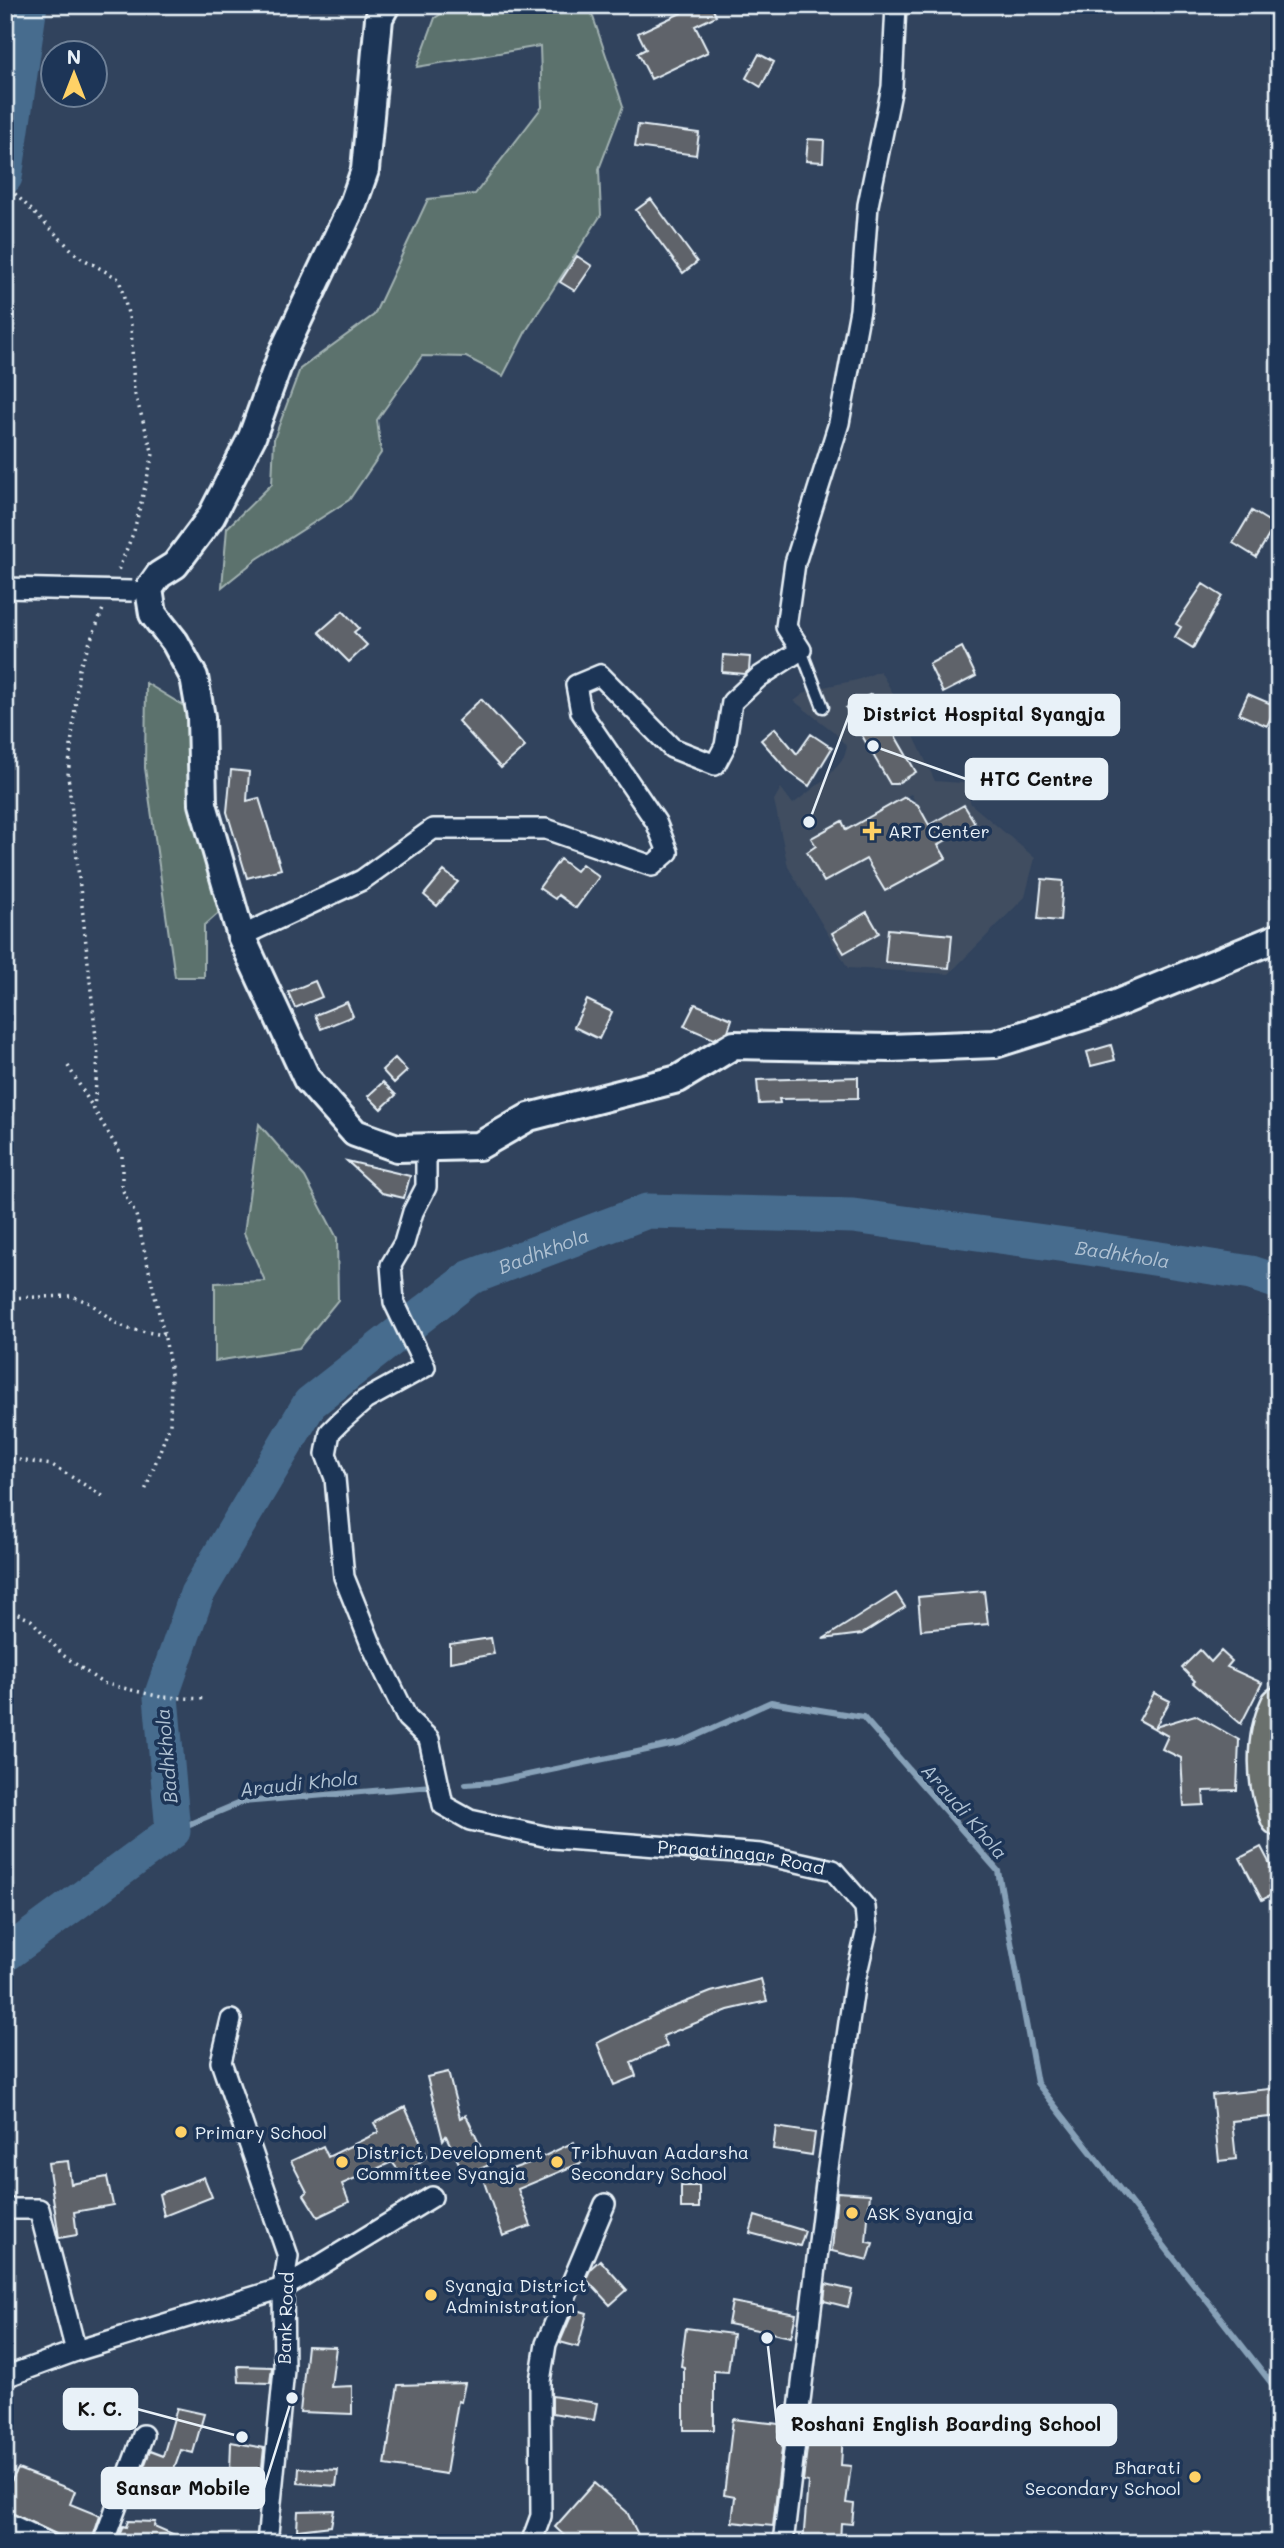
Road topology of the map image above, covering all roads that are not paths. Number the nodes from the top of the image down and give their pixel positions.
1 (386, 5) edge
2 (896, 5) edge
3 (5, 588) edge
4 (140, 590) junction
5 (801, 650) junction
6 (823, 707) dead end
7 (242, 936) junction
8 (1279, 937) edge
9 (426, 1149) junction
10 (1279, 1705) edge
11 (1279, 1818) edge
12 (231, 2020) dead end
13 (432, 2197) dead end
14 (605, 2204) dead end
15 (5, 2209) edge
16 (283, 2288) junction
17 (76, 2351) junction
18 (5, 2377) edge
19 (143, 2435) dead end
20 (5, 2522) edge
21 (49, 2543) edge
22 (103, 2543) edge
23 (267, 2543) edge
24 (531, 2543) edge
25 (783, 2543) edge

1 - 4 main road
2 - 5 street
3 - 4 street, bridge
4 - 7 main road
5 - 6 lane
5 - 7 street
7 - 9 main road
8 - 9 main road
9 - 25 street, Pragatinagar Road
10 - 11 highway
12 - 16 street, Bank Road
13 - 16 street
14 - 24 street
15 - 17 street
16 - 17 street
16 - 23 street, Bank Road
17 - 18 street
19 - 22 street
20 - 21 street

